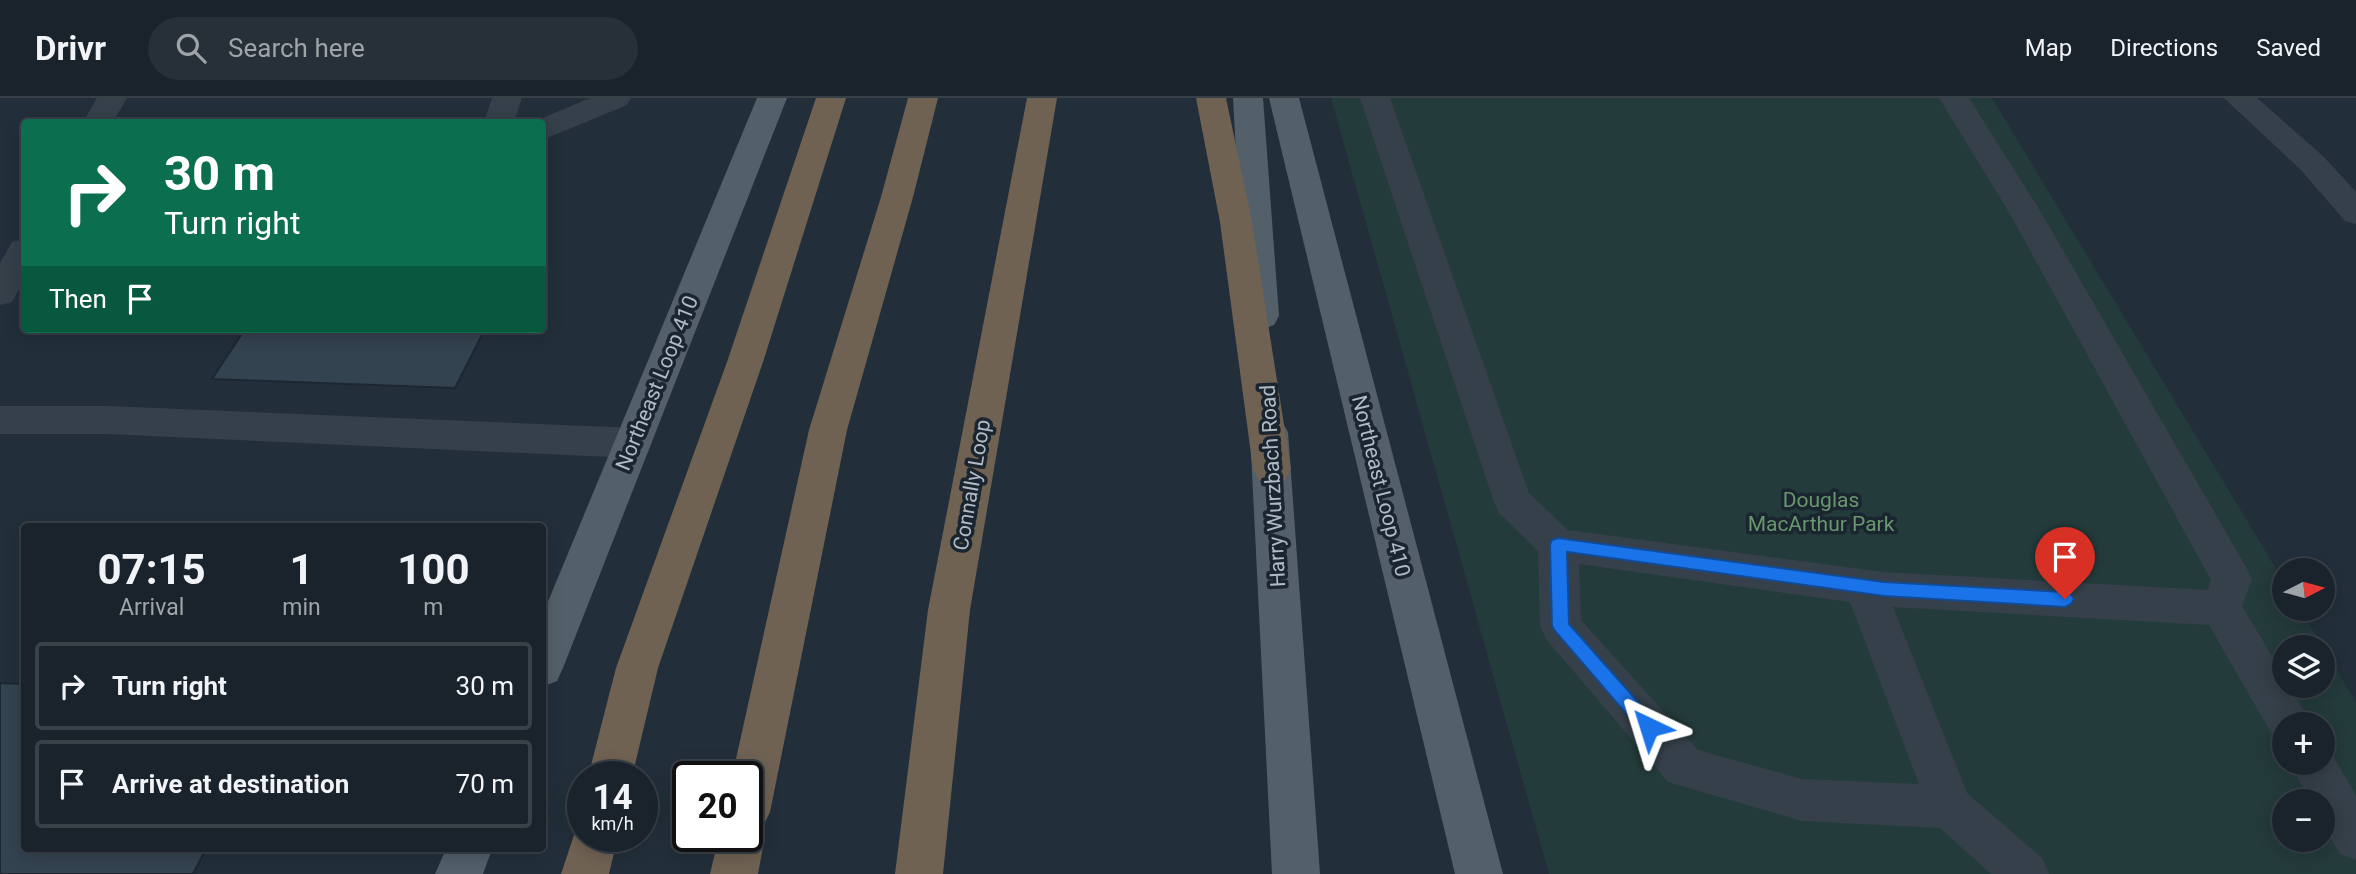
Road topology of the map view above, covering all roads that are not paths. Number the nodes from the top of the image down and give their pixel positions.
1 (112, 98) edge
2 (507, 98) edge
3 (616, 98) edge
4 (772, 98) edge
5 (831, 98) edge
6 (923, 98) edge
7 (1042, 98) edge
8 (1212, 98) edge
9 (1248, 98) edge
10 (1284, 98) edge
11 (1375, 98) edge
12 (1954, 98) edge
13 (2239, 98) edge
14 (100, 119) edge
15 (500, 119) edge
16 (546, 128) edge
17 (2356, 213) edge
18 (21, 255) edge
19 (0, 292) edge
20 (0, 420) edge
21 (633, 443) junction
22 (1272, 469) junction
23 (1558, 544) junction
24 (1865, 587) junction
25 (2221, 608) junction
26 (546, 658) edge
27 (2282, 712) edge
28 (614, 761) edge
29 (758, 761) edge
30 (2319, 775) edge
31 (1950, 807) junction
32 (2356, 838) edge
33 (469, 852) edge
34 (591, 852) edge
35 (739, 852) edge
36 (459, 874) edge
37 (585, 874) edge
38 (734, 874) edge
39 (919, 874) edge
40 (1296, 874) edge
41 (1479, 874) edge
42 (2025, 874) edge

1 - 14 street
2 - 15 street
3 - 16 street
4 - 21 main road, Northeast Loop 410
5 - 28 highway
6 - 29 highway
7 - 39 highway, Connally Loop
8 - 22 highway
9 - 22 main road, Harry Wurzbach Road
10 - 41 main road, Northeast Loop 410
11 - 23 street
12 - 25 street
13 - 17 street
18 - 19 street
20 - 21 street
21 - 26 main road, Northeast Loop 410
22 - 40 main road, Harry Wurzbach Road
23 - 24 street
23 - 31 street
24 - 25 street
24 - 31 street
25 - 27 street
30 - 32 street
31 - 42 street
33 - 36 main road
34 - 37 highway
35 - 38 highway

